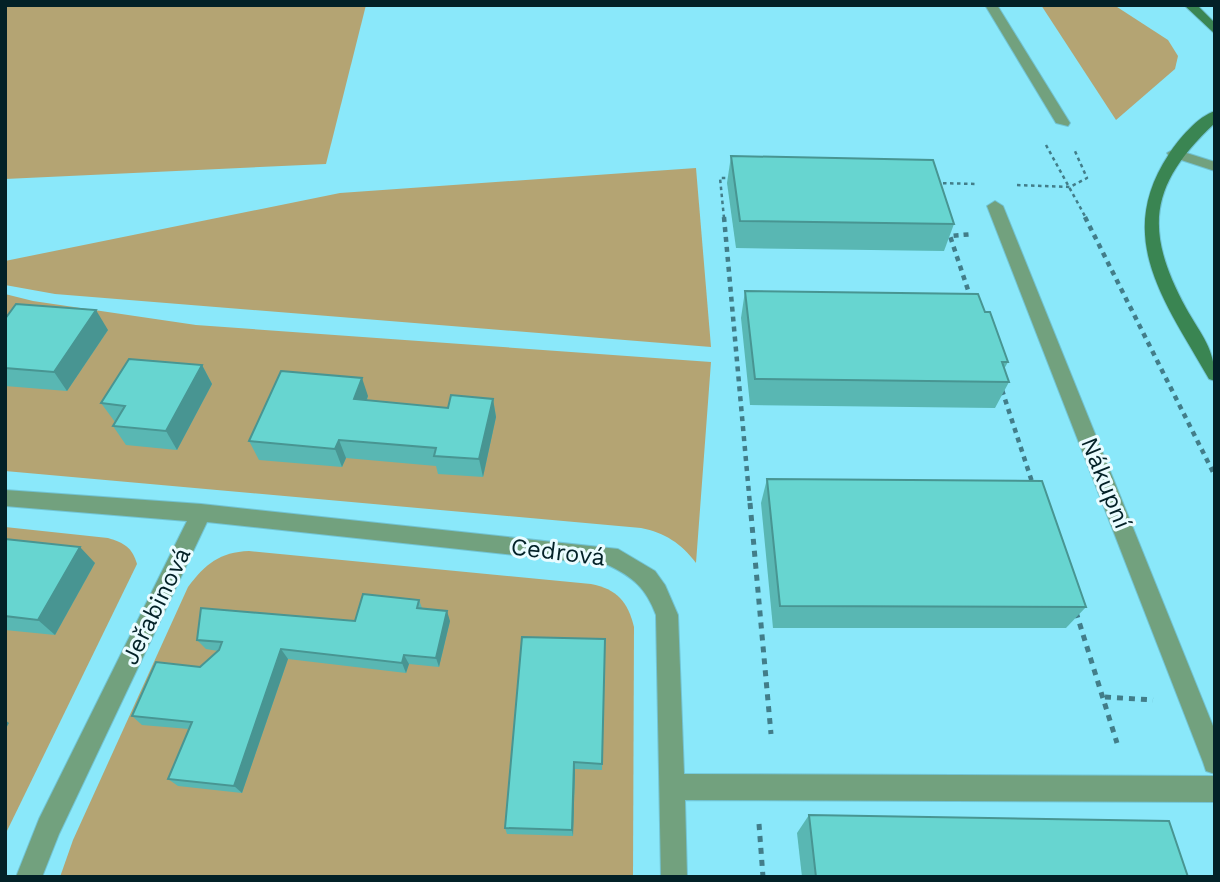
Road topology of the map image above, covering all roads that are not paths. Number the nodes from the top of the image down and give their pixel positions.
1 (991, 5) edge
2 (1190, 5) edge
3 (1201, 5) edge
4 (1215, 12) edge
5 (1215, 30) edge
6 (1215, 115) edge
7 (1063, 123) road end
8 (1174, 153) junction
9 (1215, 167) edge
10 (995, 206) dead end
11 (1215, 374) edge
12 (5, 498) edge
13 (201, 513) junction
14 (1215, 762) edge
15 (672, 787) junction
16 (1215, 789) edge
17 (29, 877) edge
18 (674, 877) edge

1 - 7 street
2 - 5 main road
3 - 4 main road
6 - 8 main road
8 - 9 street
8 - 11 main road
10 - 14 street, Nákupní
12 - 13 street, Jeřabinová
13 - 15 street, Cedrová
13 - 17 street, Jeřabinová
15 - 16 street
15 - 18 street, Cedrová

